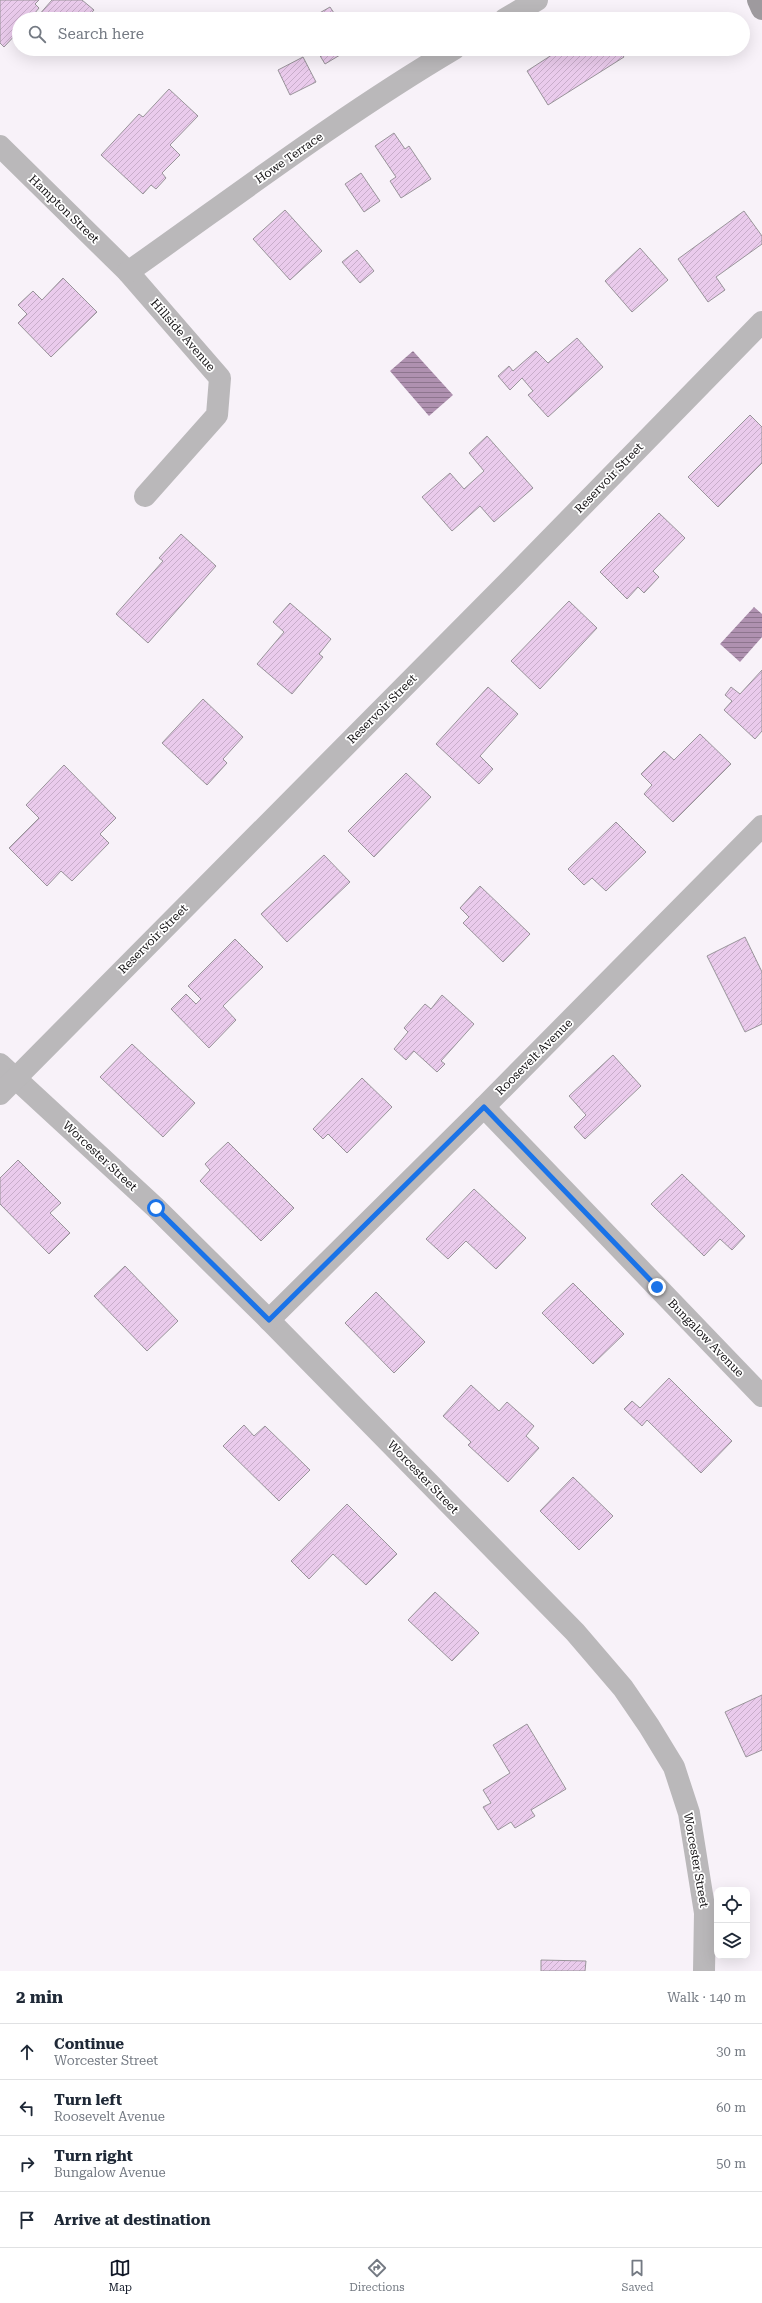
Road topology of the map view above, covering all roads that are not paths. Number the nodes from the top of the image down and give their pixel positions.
1 (537, 0) edge
2 (517, 12) edge
3 (442, 56) edge
4 (0, 146) edge
5 (128, 272) junction
6 (762, 322) edge
7 (145, 496) dead end
8 (762, 826) edge
9 (7, 1071) edge
10 (0, 1094) edge
11 (484, 1107) junction
12 (269, 1320) junction
13 (762, 1396) edge
14 (704, 1971) edge

1 - 2 street
3 - 5 street, Howe Terrace
4 - 5 street, Hampton Street
5 - 7 street, Hillside Avenue
6 - 9 street, Reservoir Street
8 - 11 street, Roosevelt Avenue
9 - 10 street, Reservoir Street
9 - 12 street, Worcester Street
11 - 12 street, Roosevelt Avenue
11 - 13 street, Bungalow Avenue
12 - 14 street, Worcester Street

